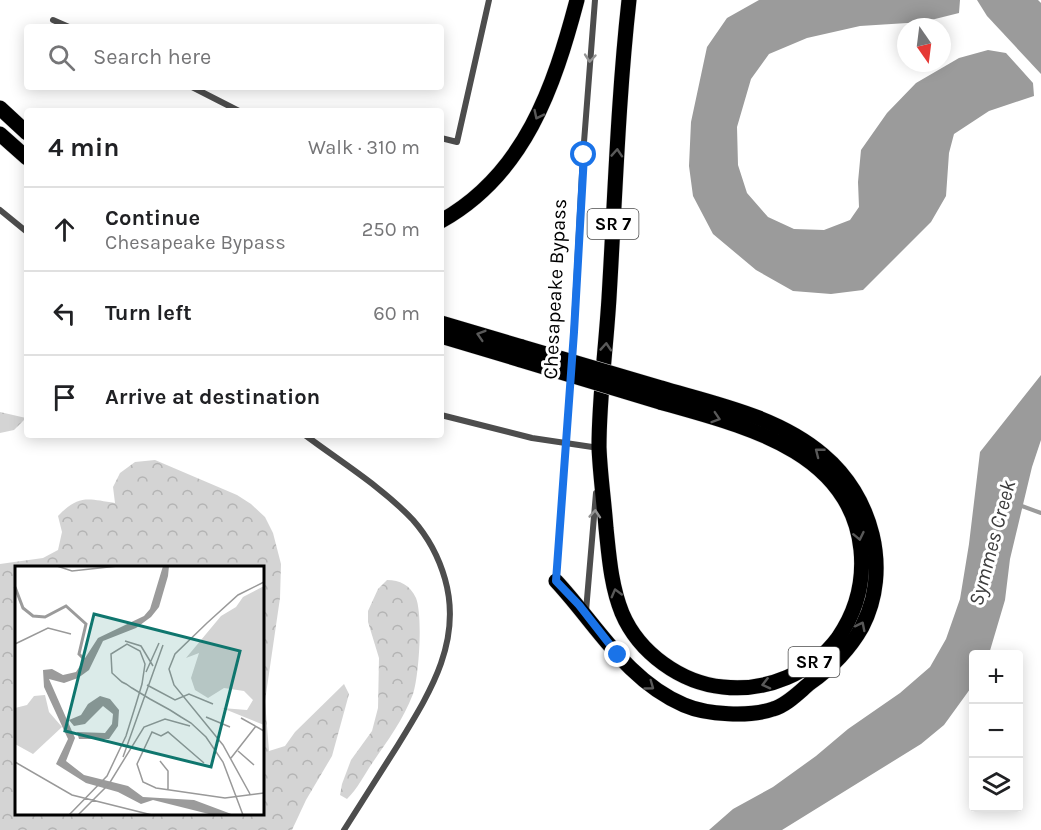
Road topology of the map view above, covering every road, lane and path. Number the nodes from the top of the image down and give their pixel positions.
1 (489, 0) edge
2 (577, 0) edge
3 (595, 0) edge
4 (629, 0) edge
5 (53, 20) dead end
6 (62, 24) edge
7 (198, 90) edge
8 (0, 108) edge
9 (233, 108) edge
10 (24, 131) edge
11 (0, 134) edge
12 (444, 139) edge
13 (24, 155) edge
14 (0, 210) edge
15 (444, 219) edge
16 (24, 230) edge
17 (444, 324) edge
18 (444, 337) edge
19 (521, 353) junction
20 (661, 395) junction
21 (444, 416) edge
22 (309, 438) edge
23 (567, 445) junction
24 (599, 448) junction
25 (556, 581) joint
26 (586, 614) junction
27 (344, 830) edge

1 - 12 street
2 -> 15 main road
3 -> 23 street, Chesapeake Bypass
24 -> 4 main road, SR 7
5 - 6 street
7 - 9 street
8 - 10 main road
11 - 13 main road
14 - 16 street
19 -> 17 main road
18 - 19 main road, SR 7
19 - 20 main road, SR 7, bridge
20 -> 24 main road, SR 7
26 -> 20 main road
21 - 23 street
22 - 27 street
23 - 24 street
23 - 25 street, Chesapeake Bypass
26 -> 24 street
25 - 26 main road

